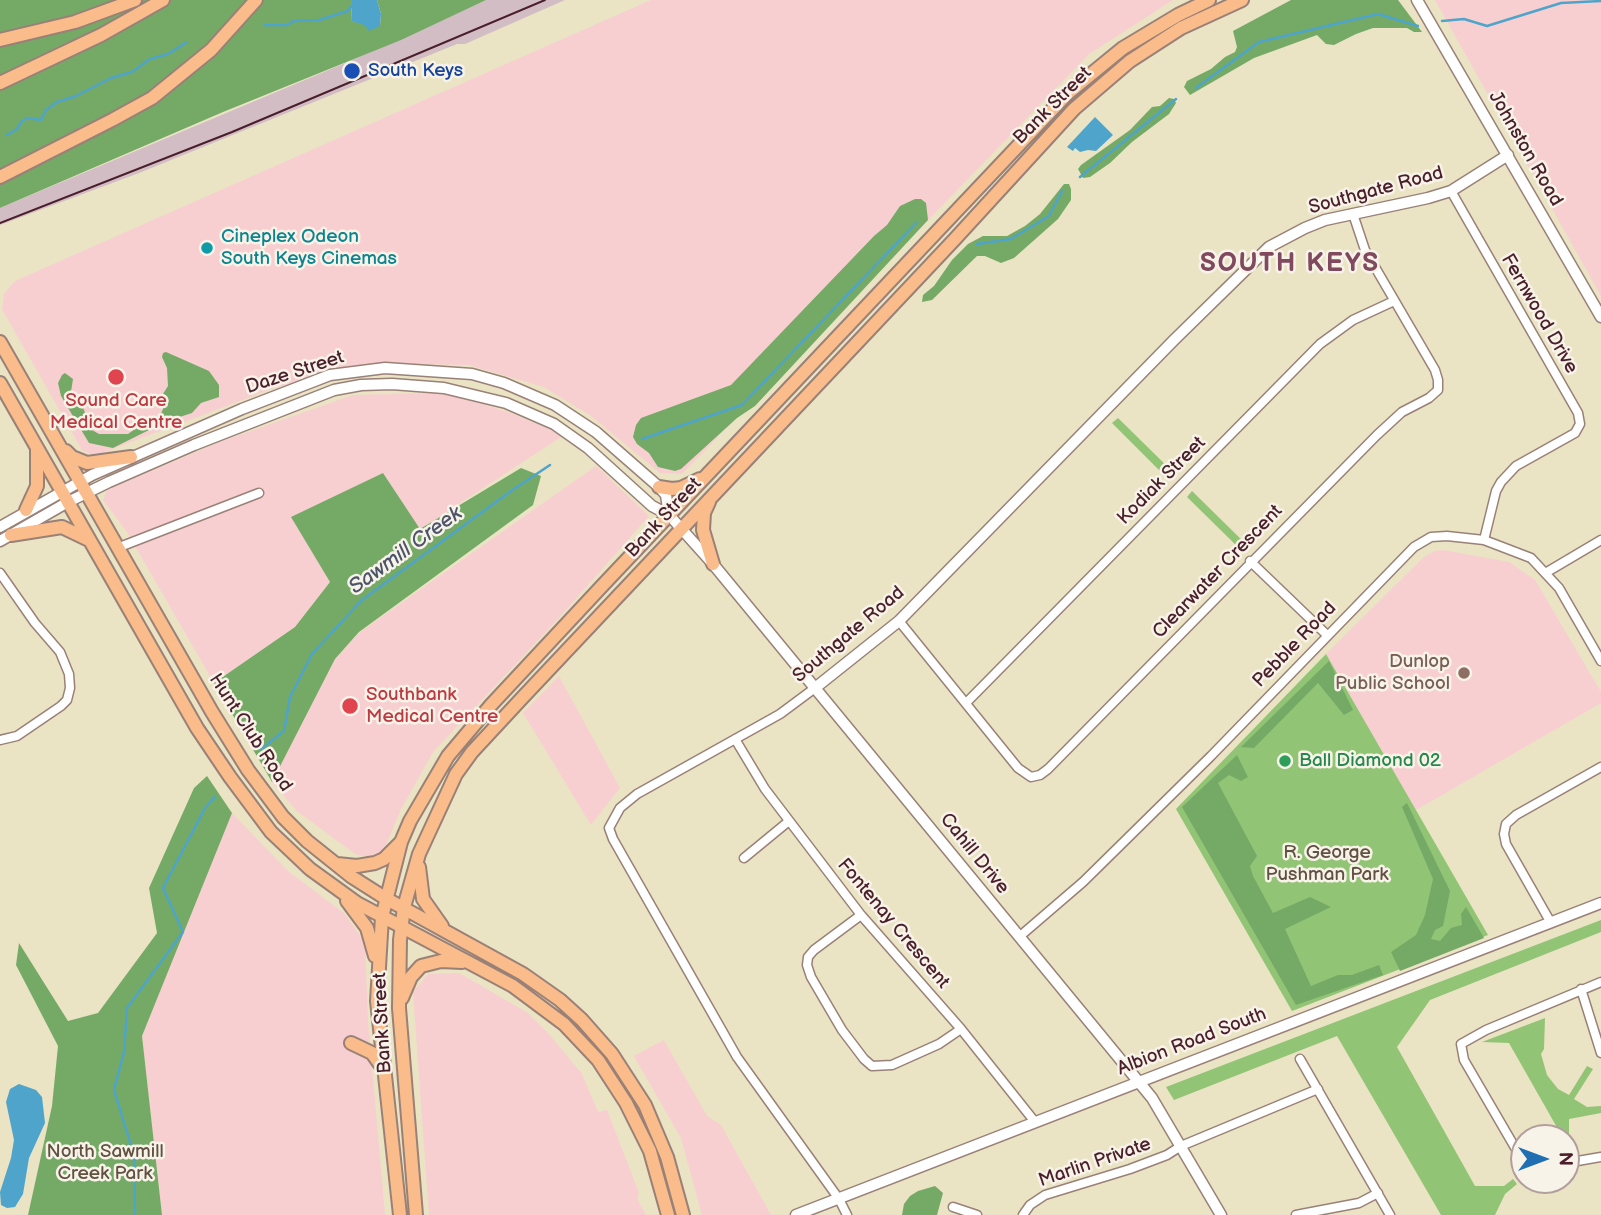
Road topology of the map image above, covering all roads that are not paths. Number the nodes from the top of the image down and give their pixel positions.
1 (135, 0) edge
2 (163, 0) edge
3 (256, 0) edge
4 (1209, 0) edge
5 (1242, 0) edge
6 (1417, 0) edge
7 (0, 40) edge
8 (0, 83) edge
9 (1508, 155) junction
10 (0, 174) edge
11 (1451, 191) junction
12 (957, 213) junction
13 (1353, 214) junction
14 (968, 225) junction
15 (1394, 301) junction
16 (1601, 317) edge
17 (0, 342) edge
18 (446, 370) junction
19 (330, 375) junction
20 (0, 383) edge
21 (444, 387) junction
22 (334, 390) junction
23 (242, 409) junction
24 (249, 424) junction
25 (59, 444) junction
26 (37, 445) junction
27 (617, 450) junction
28 (131, 457) junction
29 (606, 464) junction
30 (706, 476) junction
31 (83, 487) junction
32 (659, 487) junction
33 (259, 493) dead end
34 (712, 495) junction
35 (65, 496) junction
36 (26, 510) junction
37 (669, 515) junction
38 (0, 527) edge
39 (681, 528) junction
40 (6, 538) edge
41 (1484, 540) junction
42 (1601, 540) edge
43 (90, 541) junction
44 (117, 548) junction
45 (1250, 561) junction
46 (713, 564) junction
47 (1547, 572) junction
48 (0, 573) edge
49 (602, 586) junction
50 (614, 600) junction
51 (899, 621) junction
52 (1327, 635) junction
53 (1601, 662) edge
54 (512, 684) junction
55 (815, 688) junction
56 (523, 696) junction
57 (967, 702) junction
58 (735, 739) junction
59 (0, 740) edge
60 (1601, 767) edge
61 (437, 773) junction
62 (450, 783) junction
63 (275, 806) junction
64 (259, 817) junction
65 (789, 821) junction
66 (401, 842) junction
67 (419, 854) junction
68 (744, 858) dead end
69 (336, 864) junction
70 (341, 893) junction
71 (385, 898) junction
72 (1601, 903) edge
73 (404, 908) junction
74 (861, 915) junction
75 (382, 917) junction
76 (1551, 923) junction
77 (402, 928) junction
78 (444, 930) junction
79 (1019, 937) junction
80 (469, 962) junction
81 (377, 967) junction
82 (1601, 982) edge
83 (1581, 989) junction
84 (399, 1008) junction
85 (961, 1029) junction
86 (381, 1035) junction
87 (401, 1035) junction
88 (351, 1043) dead end
89 (1601, 1053) edge
90 (1300, 1059) dead end
91 (384, 1070) junction
92 (1138, 1082) junction
93 (1318, 1089) junction
94 (1035, 1122) junction
95 (1510, 1139) edge
96 (1181, 1146) junction
97 (1601, 1157) edge
98 (1580, 1161) edge
99 (1378, 1193) junction
100 (839, 1199) junction
101 (953, 1208) dead end
102 (399, 1212) edge
103 (416, 1212) edge
104 (668, 1215) edge
105 (683, 1215) edge
106 (796, 1215) edge
107 (847, 1215) edge
108 (977, 1215) edge
109 (1023, 1215) edge
110 (1221, 1215) edge
111 (1296, 1215) edge
112 (1390, 1215) edge

1 - 7 main road
2 - 8 main road
3 - 10 main road
4 - 12 main road, Bank Street
5 - 14 main road, Bank Street
6 - 9 street, Johnston Road
9 - 11 street, Southgate Road
9 - 16 street, Johnston Road
11 - 13 street, Southgate Road
11 - 41 street, Fernwood Drive
12 - 14 main road
12 - 30 main road, Bank Street
13 - 15 street, Clearwater Crescent
13 - 51 street, Southgate Road
14 - 34 main road, Bank Street
15 - 45 street, Clearwater Crescent
15 - 57 street, Kodiak Street
17 - 25 main road, Hunt Club Road
18 - 19 street, Daze Street
18 - 21 street
18 - 27 street, Daze Street
19 - 22 street
19 - 23 street, Daze Street
20 - 26 main road, Hunt Club Road
21 - 22 street, Daze Street
21 - 29 street, Daze Street
22 - 24 street, Daze Street
23 - 24 street
23 - 28 street, Daze Street
24 - 31 street, Daze Street
25 - 28 main road
25 - 31 main road, Hunt Club Road
26 - 35 main road, Hunt Club Road
26 - 36 main road
27 - 29 street
27 - 32 street, Daze Street
28 - 31 street, Daze Street
29 - 37 street, Daze Street
30 - 32 main road
30 - 37 main road, Bank Street
31 - 35 street, Daze Street
31 - 44 main road, Hunt Club Road
32 - 37 street, Daze Street
33 - 44 street
34 - 39 main road, Bank Street
34 - 46 main road
35 - 36 street
35 - 40 street
35 - 43 main road, Hunt Club Road
36 - 38 street
37 - 39 street, Daze Street
37 - 49 main road, Bank Street
39 - 46 street, Cahill Drive
39 - 50 main road, Bank Street
40 - 43 main road
41 - 47 street, Pebble Road
41 - 52 street, Pebble Road
42 - 47 street
43 - 64 main road, Hunt Club Road
44 - 63 main road, Hunt Club Road
45 - 52 street
45 - 57 street, Clearwater Crescent
46 - 55 street, Cahill Drive
47 - 53 street, Pebble Road
48 - 59 street
49 - 50 main road
49 - 54 main road, Bank Street
50 - 56 main road, Bank Street
51 - 55 street, Southgate Road
51 - 57 street, Clearwater Crescent
52 - 79 street, Pebble Road
54 - 56 main road
54 - 61 main road, Bank Street
55 - 58 street, Southgate Road
55 - 79 street, Cahill Drive
56 - 62 main road, Bank Street
58 - 65 street, Fontenay Crescent
58 - 100 street, Southgate Road
60 - 76 street
61 - 62 main road
61 - 66 main road, Bank Street
62 - 67 main road, Bank Street
63 - 64 main road
63 - 69 main road, Hunt Club Road
64 - 70 main road, Hunt Club Road
65 - 68 street
65 - 74 street, Fontenay Crescent
66 - 69 main road
66 - 71 main road, Bank Street
67 - 73 main road, Bank Street
67 - 78 main road
69 - 71 main road, Hunt Club Road
70 - 75 main road, Hunt Club Road
70 - 81 main road
71 - 73 main road, Hunt Club Road
71 - 75 main road, Bank Street
72 - 76 street, Albion Road South
73 - 77 main road, Bank Street
73 - 78 main road, Hunt Club Road
74 - 85 street, Fontenay Crescent
74 - 85 street
75 - 77 main road, Hunt Club Road
75 - 81 main road, Bank Street
76 - 92 street, Albion Road South
77 - 80 main road, Hunt Club Road
77 - 84 main road, Bank Street
78 - 105 main road, Hunt Club Road
79 - 92 street, Cahill Drive
80 - 84 main road
80 - 104 main road, Hunt Club Road
81 - 86 main road, Bank Street
82 - 83 street
83 - 89 street
83 - 95 street
84 - 87 main road, Bank Street
85 - 94 street, Fontenay Crescent
86 - 87 main road
86 - 91 main road, Bank Street
87 - 103 main road, Bank Street
88 - 91 main road
90 - 93 street
91 - 102 main road, Bank Street
92 - 94 street, Albion Road South
92 - 96 street, Cahill Drive
93 - 96 street, Marlin Private
93 - 99 street
94 - 100 street, Albion Road South
96 - 109 street, Marlin Private
96 - 110 street, Cahill Drive
97 - 98 street
99 - 111 street
99 - 112 street
100 - 106 street, Albion Road South
100 - 107 street
101 - 108 street
102 - 103 main road

